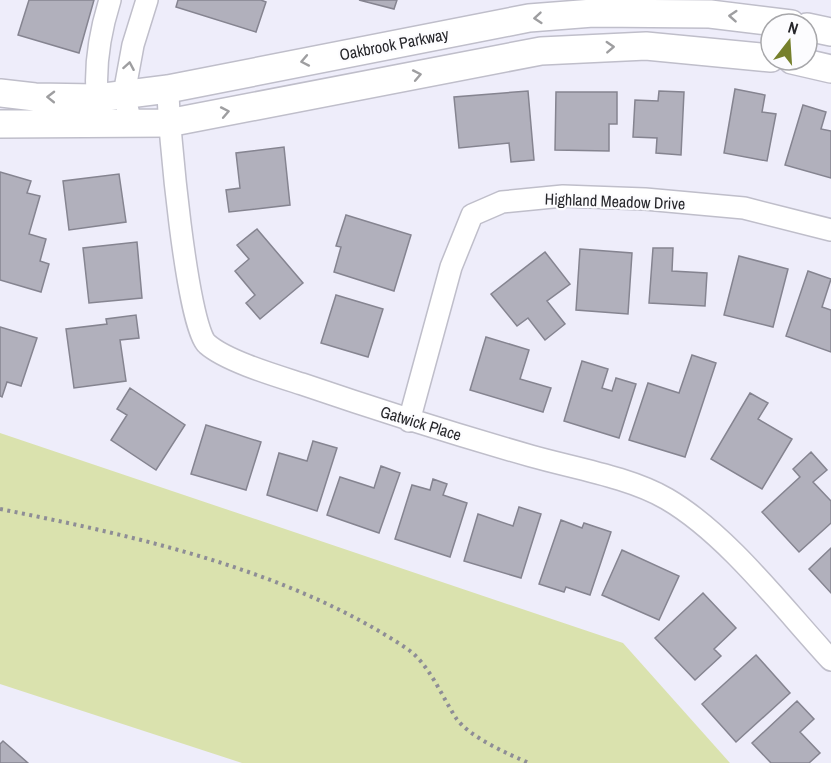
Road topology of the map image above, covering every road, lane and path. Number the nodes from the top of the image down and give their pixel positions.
1 (110, 0) edge
2 (147, 0) edge
3 (647, 7) edge
4 (759, 19) edge
5 (646, 46) junction
6 (759, 57) edge
7 (168, 89) junction
8 (0, 93) edge
9 (124, 94) junction
10 (99, 110) junction
11 (131, 123) junction
12 (168, 123) junction
13 (0, 124) edge
14 (831, 230) edge
15 (409, 421) junction
16 (0, 509) edge
17 (831, 660) edge
18 (529, 763) edge

1 - 10 street
9 -> 2 street
4 -> 3 street, Oakbrook Parkway
3 - 5 street
3 -> 7 street, Oakbrook Parkway
5 - 6 street, Oakbrook Parkway
12 -> 5 street, Oakbrook Parkway
7 - 9 street, Oakbrook Parkway
7 - 12 street, Gatwick Place
10 -> 8 street, Oakbrook Parkway
9 - 10 street, Oakbrook Parkway
9 - 11 street
10 - 11 street, Oakbrook Parkway
10 - 13 street, Oakbrook Parkway
11 - 12 street, Oakbrook Parkway
12 - 15 street, Gatwick Place
14 - 15 street, Highland Meadow Drive
15 - 17 street, Gatwick Place
16 - 18 path

